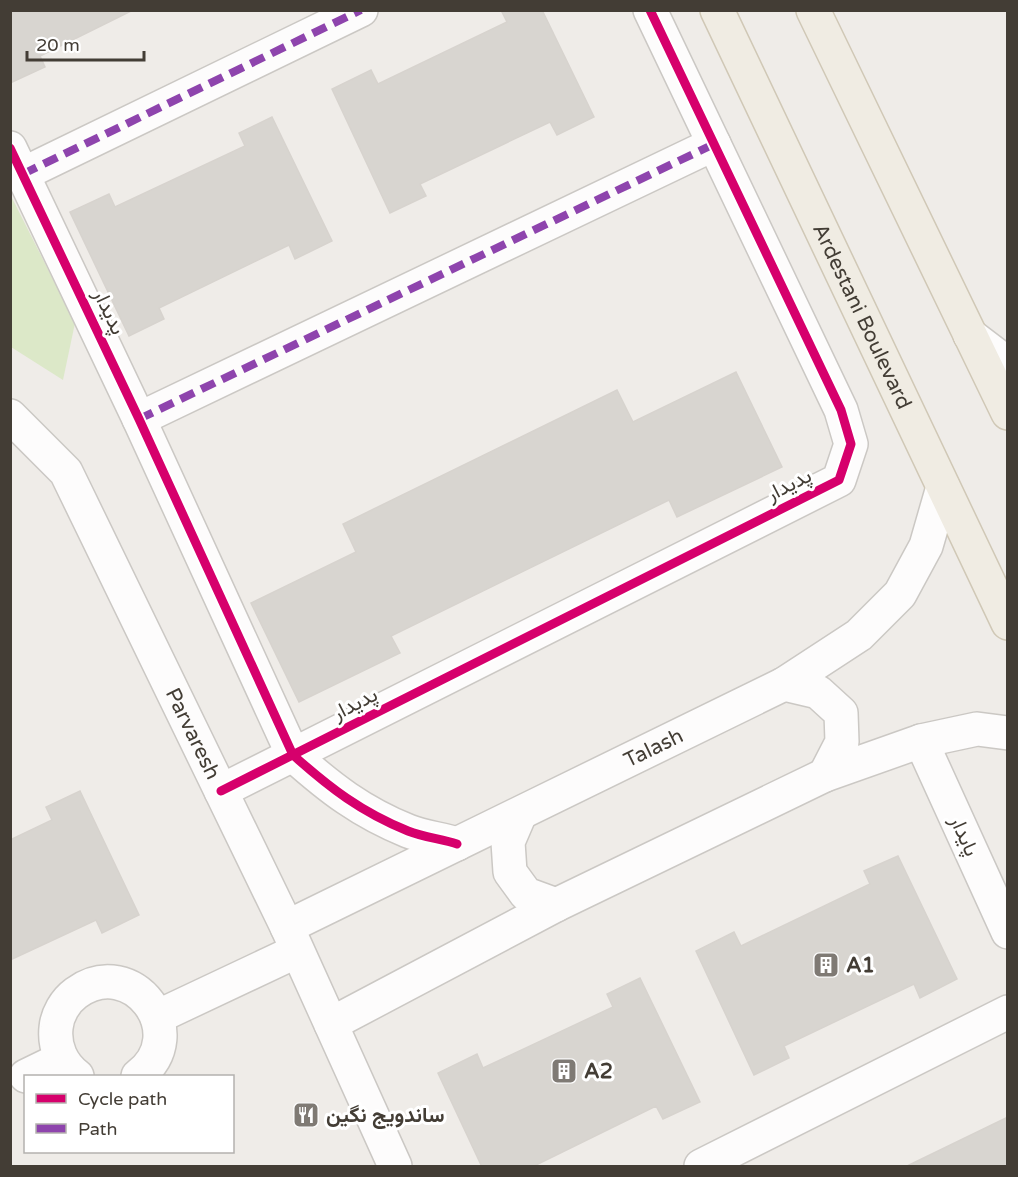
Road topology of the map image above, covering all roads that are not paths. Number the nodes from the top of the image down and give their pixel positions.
1 (361, 10) edge
2 (650, 10) edge
3 (717, 10) edge
4 (813, 10) edge
5 (714, 144) junction
6 (17, 161) edge
7 (970, 334) junction
8 (1008, 364) edge
9 (1008, 412) edge
10 (10, 416) edge
11 (139, 419) junction
12 (943, 486) junction
13 (1008, 623) edge
14 (784, 684) junction
15 (1008, 733) edge
16 (921, 741) junction
17 (293, 755) junction
18 (825, 775) junction
19 (221, 791) junction
20 (520, 814) junction
21 (457, 843) junction
22 (556, 905) junction
23 (1008, 932) edge
24 (292, 939) junction
25 (1008, 1012) edge
26 (157, 1017) junction
27 (331, 1024) junction
28 (69, 1068) edge
29 (36, 1075) edge
30 (140, 1075) edge
31 (24, 1078) edge
32 (10, 1085) edge
33 (395, 1167) edge
34 (701, 1167) edge

1 - 6 street
2 - 5 street, پدیدار
3 - 12 main road, Ardestani Boulevard
4 - 7 main road
5 - 11 street
5 - 17 street, پدیدار
6 - 11 street, پدیدار
7 - 8 street
7 - 9 main road
10 - 19 street, Parvaresh
11 - 17 street, پدیدار
12 - 13 main road, Ardestani Boulevard
12 - 14 street, Talash
14 - 18 street
14 - 20 street, Talash
15 - 16 street
16 - 18 street
16 - 23 street, پایدار
17 - 19 street
17 - 21 street, پدیدار
18 - 22 street
19 - 24 street, Parvaresh
20 - 21 street, Talash
20 - 22 street
21 - 24 street, Talash
22 - 27 street
24 - 26 street, Talash
24 - 27 street, Parvaresh
25 - 34 street
26 - 28 street
26 - 30 street
27 - 33 street, Parvaresh
28 - 29 street
31 - 32 street

